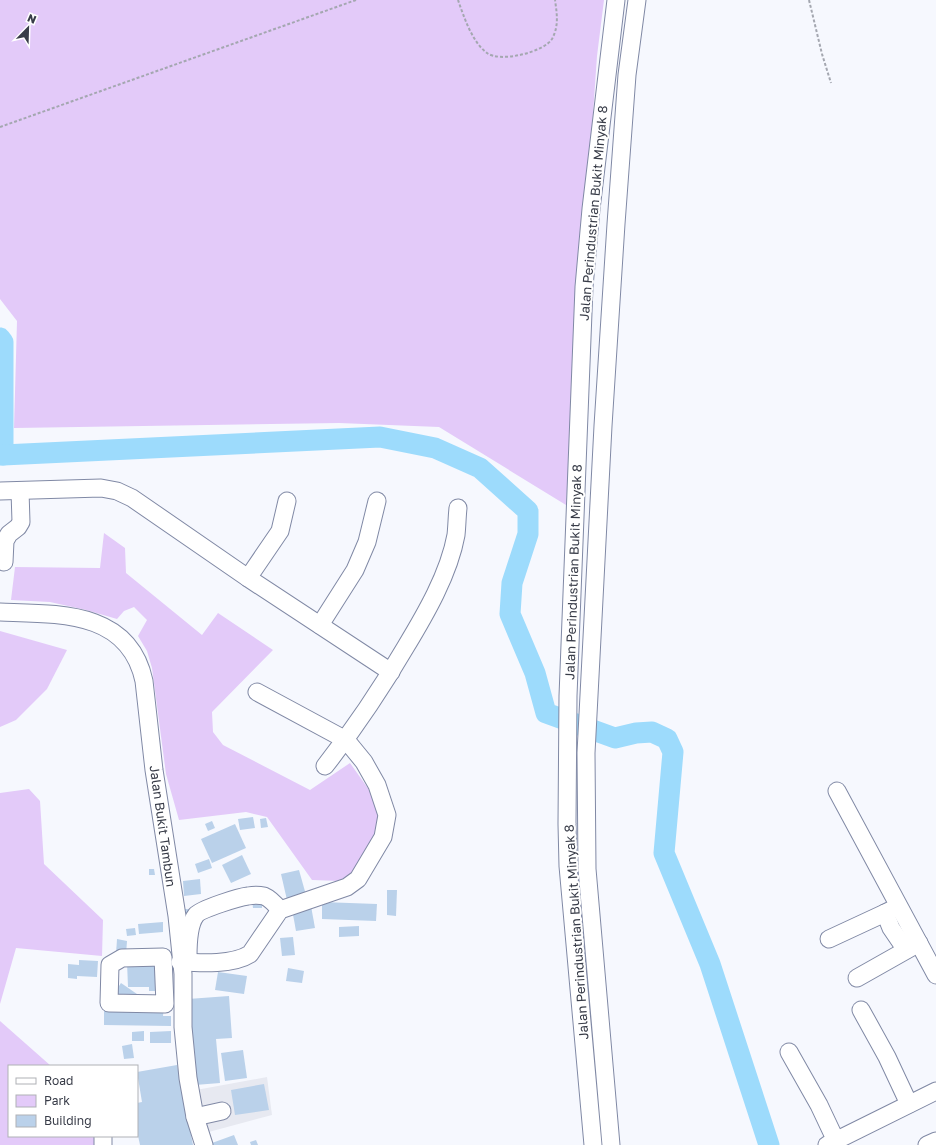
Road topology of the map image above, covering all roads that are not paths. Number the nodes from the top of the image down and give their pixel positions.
1 (616, 0) edge
2 (637, 0) edge
3 (612, 286) junction
4 (584, 287) junction
5 (20, 491) junction
6 (0, 492) edge
7 (287, 501) dead end
8 (377, 501) dead end
9 (458, 508) dead end
10 (4, 562) dead end
11 (248, 578) junction
12 (0, 612) edge
13 (320, 625) junction
14 (391, 672) junction
15 (257, 692) dead end
16 (346, 740) junction
17 (325, 766) dead end
18 (837, 791) dead end
19 (280, 910) junction
20 (892, 910) junction
21 (829, 939) dead end
22 (913, 947) junction
23 (184, 966) junction
24 (936, 975) edge
25 (164, 976) dead end
26 (858, 978) dead end
27 (861, 1010) dead end
28 (790, 1052) dead end
29 (936, 1091) edge
30 (909, 1104) junction
31 (222, 1111) dead end
32 (195, 1117) junction
33 (936, 1141) edge
34 (831, 1143) edge
35 (204, 1145) edge
36 (593, 1145) edge
37 (610, 1145) edge
38 (927, 1145) edge

1 - 4 street, Jalan Perindustrian Bukit Minyak 8
2 - 3 street, Jalan Perindustrian Bukit Minyak 8
3 - 4 street
3 - 37 street, Jalan Perindustrian Bukit Minyak 8
4 - 36 street, Jalan Perindustrian Bukit Minyak 8
5 - 6 street
5 - 10 street
5 - 11 street
7 - 11 street
8 - 13 street
9 - 14 street
11 - 13 street
12 - 23 street, Jalan Bukit Tambun
13 - 14 street
14 - 16 street
15 - 16 street
16 - 17 street
16 - 19 street
18 - 20 street
19 - 23 street
19 - 23 street
20 - 21 street
20 - 22 street
22 - 24 street
22 - 26 street
23 - 25 street
23 - 32 street, Jalan Bukit Tambun
27 - 30 street
28 - 34 street
29 - 30 street
30 - 34 street
31 - 32 street
32 - 35 street, Jalan Bukit Tambun
33 - 38 street

